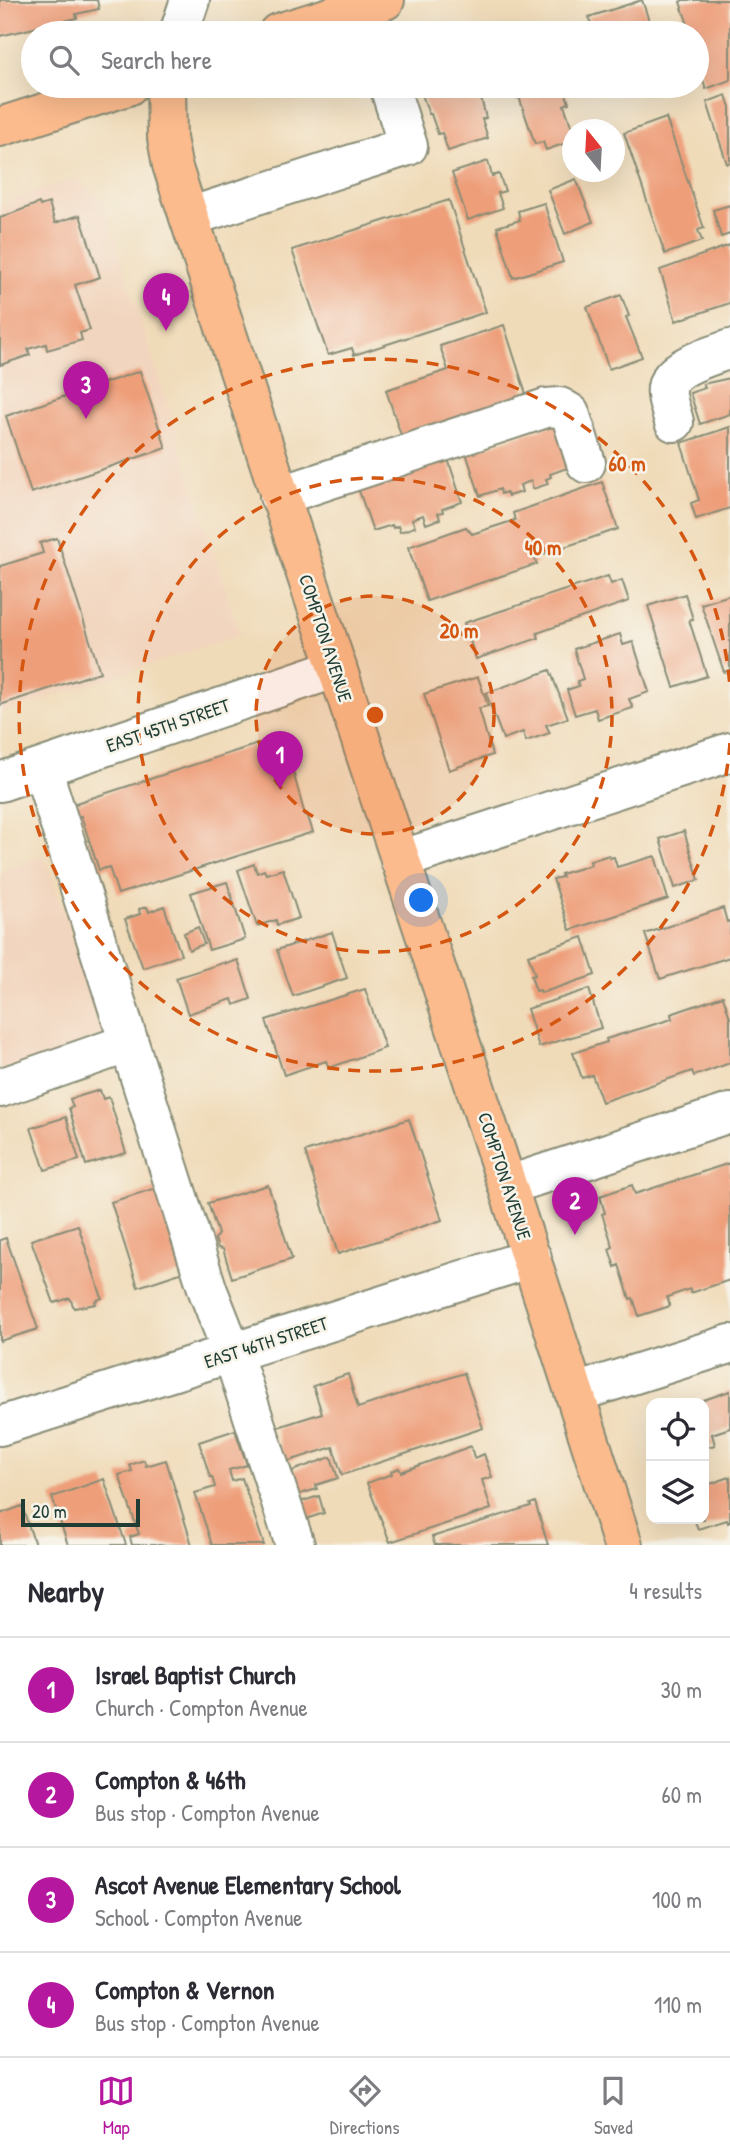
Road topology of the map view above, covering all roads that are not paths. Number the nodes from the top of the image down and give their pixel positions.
1 (190, 0) edge
2 (373, 13) edge
3 (183, 21) edge
4 (335, 21) edge
5 (91, 98) edge
6 (166, 98) edge
7 (393, 98) edge
8 (0, 127) edge
9 (189, 217) junction
10 (730, 349) edge
11 (674, 422) dead end
12 (586, 463) dead end
13 (279, 496) junction
14 (337, 668) junction
15 (730, 752) edge
16 (42, 768) junction
17 (0, 782) edge
18 (400, 860) junction
19 (130, 1043) junction
20 (0, 1088) edge
21 (730, 1112) edge
22 (509, 1185) junction
23 (532, 1258) junction
24 (730, 1344) edge
25 (232, 1352) junction
26 (575, 1393) junction
27 (0, 1426) edge
28 (295, 1545) edge
29 (623, 1545) edge

1 - 3 street
2 - 4 main road
5 - 8 main road
6 - 9 main road, COMPTON AVENUE
7 - 9 street
9 - 13 main road, COMPTON AVENUE
10 - 11 street
12 - 13 street
13 - 14 main road, COMPTON AVENUE
14 - 16 street, EAST 45TH STREET
14 - 18 main road, COMPTON AVENUE
15 - 18 street
16 - 17 street, EAST 45TH STREET
16 - 19 street
18 - 22 main road, COMPTON AVENUE
19 - 20 street
19 - 25 street
21 - 22 street
22 - 23 main road, COMPTON AVENUE
23 - 25 street, EAST 46TH STREET
23 - 26 main road, COMPTON AVENUE
24 - 26 street
25 - 27 street, EAST 46TH STREET
25 - 28 street
26 - 29 main road, COMPTON AVENUE

